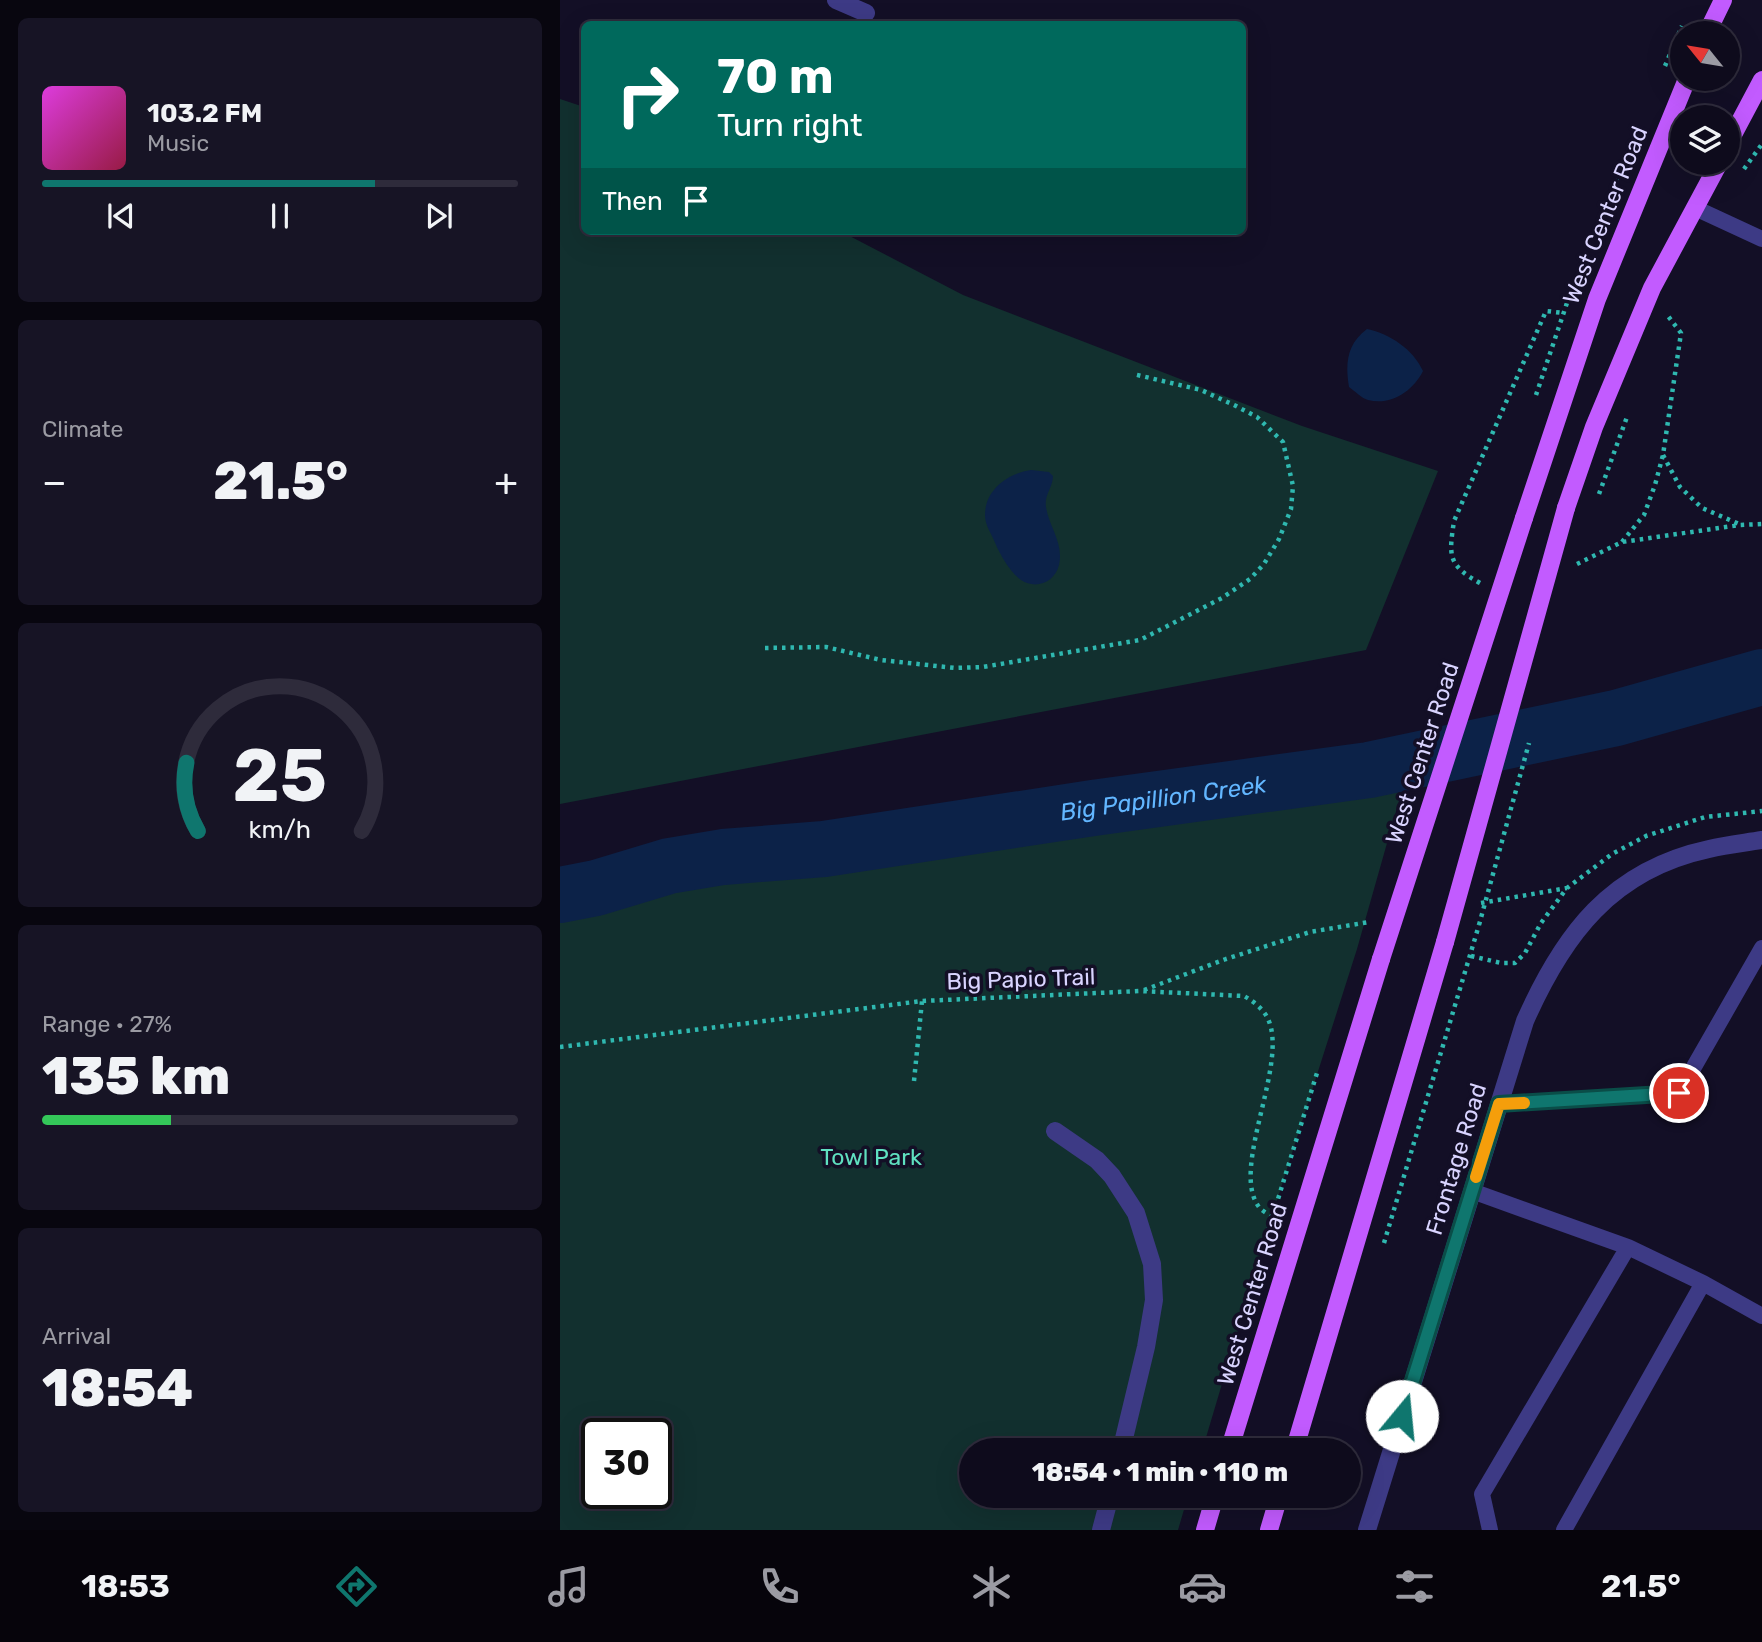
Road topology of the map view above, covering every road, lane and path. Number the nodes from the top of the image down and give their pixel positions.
1 (836, 0) edge
2 (1723, 0) edge
3 (866, 13) dead end
4 (1713, 21) edge
5 (1762, 80) edge
6 (1682, 91) edge
7 (1740, 121) edge
8 (1712, 175) edge
9 (1695, 208) junction
10 (1762, 239) edge
11 (1664, 324) dead end
12 (1133, 374) dead end
13 (1629, 412) dead end
14 (1663, 455) junction
15 (1597, 501) dead end
16 (1762, 524) edge
17 (1622, 542) dead end
18 (765, 648) dead end
19 (1762, 840) edge
20 (1476, 904) dead end
21 (1370, 922) dead end
22 (1479, 925) dead end
23 (1762, 948) edge
24 (1471, 956) junction
25 (1140, 992) junction
26 (922, 1001) junction
27 (560, 1046) edge
28 (914, 1081) dead end
29 (1499, 1104) junction
30 (1055, 1131) dead end
31 (1472, 1191) junction
32 (1272, 1216) dead end
33 (1384, 1245) dead end
34 (1628, 1247) junction
35 (1703, 1283) junction
36 (1762, 1316) edge
37 (1124, 1438) edge
38 (1233, 1438) edge
39 (1298, 1438) edge
40 (1107, 1508) edge
41 (1211, 1508) edge
42 (1275, 1508) edge
43 (1101, 1530) edge
44 (1205, 1530) edge
45 (1269, 1530) edge
46 (1367, 1530) edge
47 (1490, 1530) edge
48 (1564, 1530) edge

1 - 3 street
2 - 4 main road
5 - 7 main road
6 - 38 main road, West Center Road, bridge
8 - 9 main road
9 - 10 lane
9 - 39 main road, bridge
11 - 14 path
12 - 18 path
13 - 15 path
14 - 16 path
14 - 17 path
19 - 29 street, Frontage Road
20 - 24 path
21 - 25 path
22 - 24 path
23 - 29 lane
24 - 33 path
25 - 26 path, Big Papio Trail
25 - 32 path, Big Papio Trail
26 - 27 path, Big Papio Trail
26 - 28 path
29 - 31 street, Frontage Road
30 - 37 street
31 - 34 lane
31 - 46 street, Frontage Road
34 - 35 lane
34 - 47 lane
35 - 36 lane
35 - 48 lane
40 - 43 street
41 - 44 main road
42 - 45 main road

